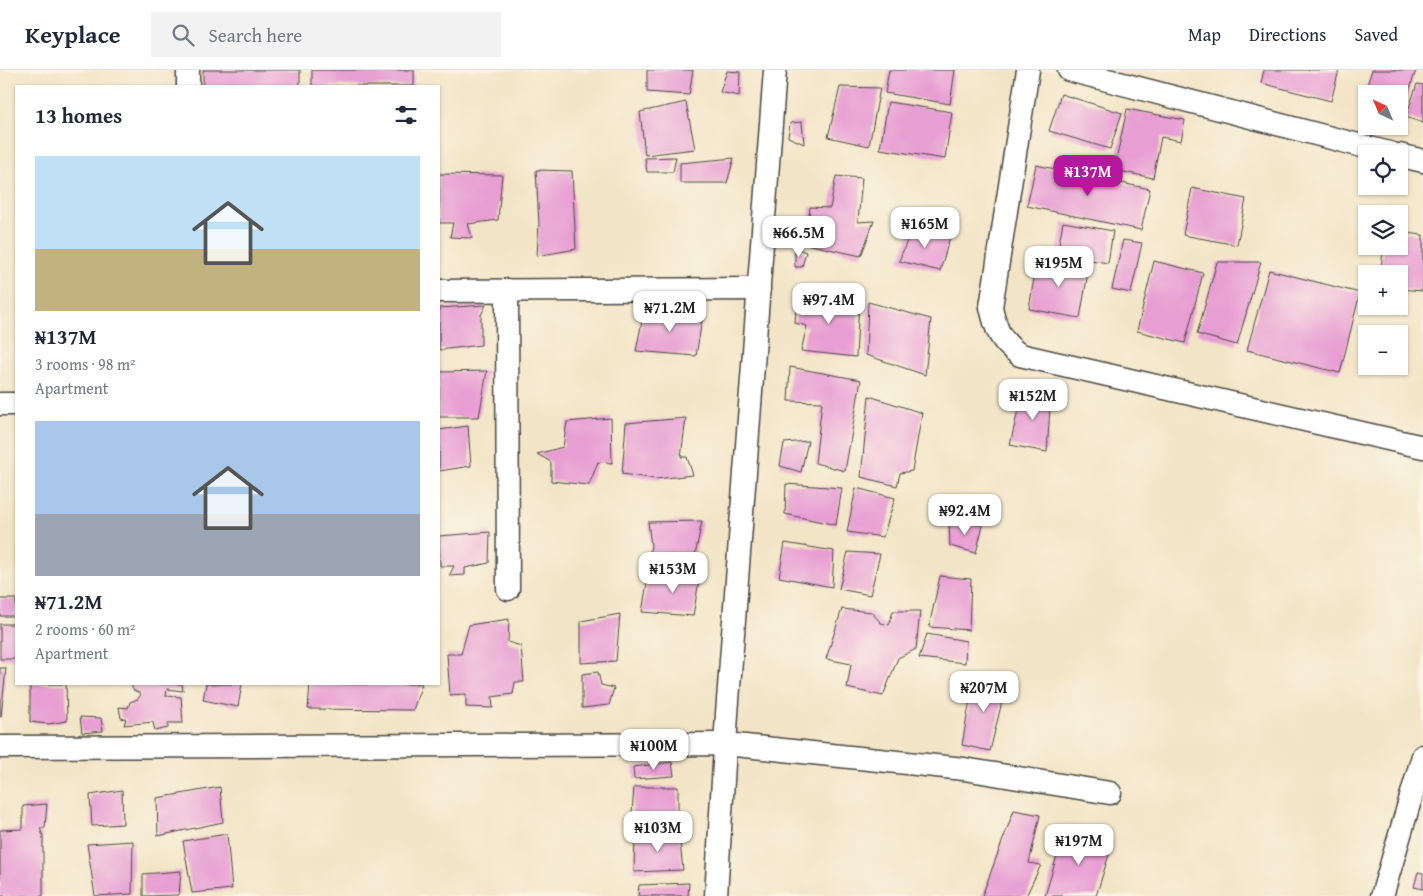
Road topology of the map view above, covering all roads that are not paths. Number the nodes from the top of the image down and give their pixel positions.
1 (188, 70) edge
2 (775, 70) edge
3 (1028, 70) edge
4 (1069, 70) edge
5 (188, 85) edge
6 (1358, 145) edge
7 (1408, 157) edge
8 (1423, 161) edge
9 (759, 289) junction
10 (507, 290) junction
11 (440, 291) edge
12 (0, 404) edge
13 (15, 404) edge
14 (1423, 447) edge
15 (508, 589) dead end
16 (726, 744) junction
17 (0, 747) edge
18 (1423, 756) edge
19 (1110, 793) dead end
20 (716, 896) edge
21 (1382, 896) edge

1 - 5 street
2 - 9 street
3 - 14 street
4 - 6 street
7 - 8 street
9 - 10 street
9 - 16 street
10 - 11 street
10 - 15 street
12 - 13 street
16 - 17 street
16 - 19 street
16 - 20 street
18 - 21 street

